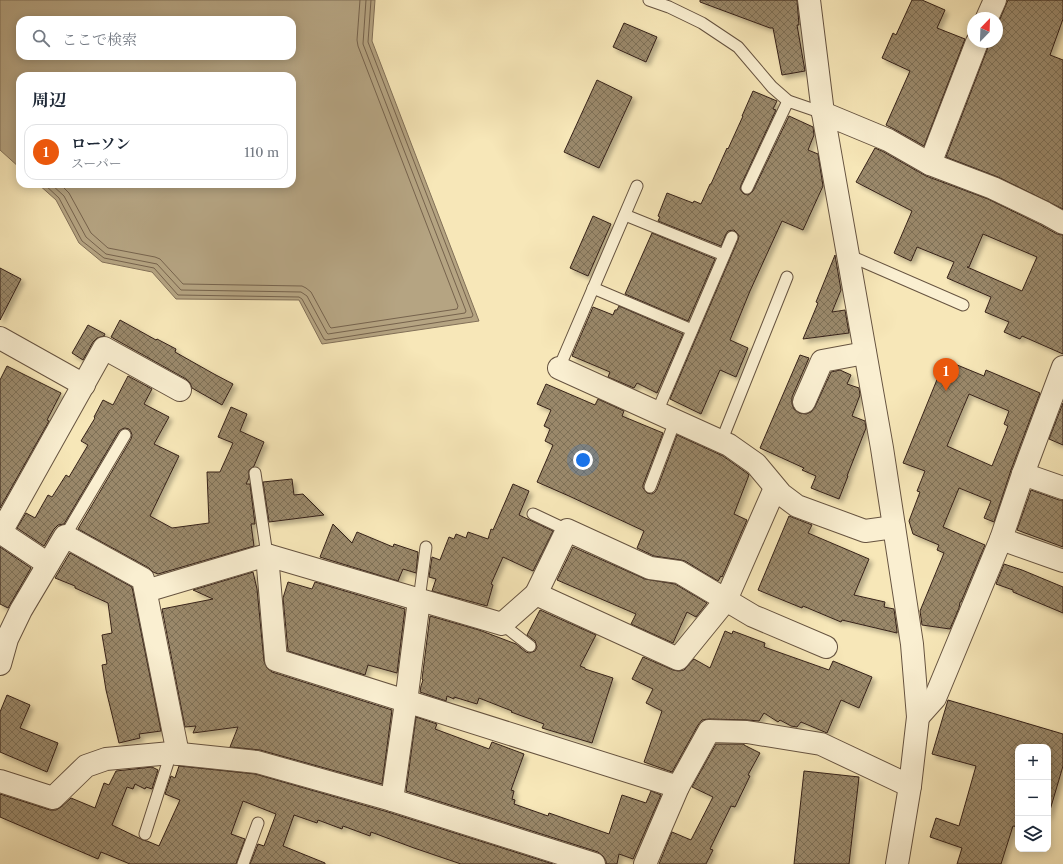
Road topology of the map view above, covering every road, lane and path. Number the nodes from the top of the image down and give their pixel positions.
1 (649, 0) edge
2 (809, 0) edge
3 (995, 0) edge
4 (990, 12) edge
5 (975, 48) edge
6 (788, 101) junction
7 (824, 113) junction
8 (930, 164) junction
9 (638, 186) dead end
10 (748, 188) dead end
11 (625, 215) junction
12 (1063, 223) edge
13 (732, 237) dead end
14 (724, 255) junction
15 (848, 255) junction
16 (787, 277) dead end
17 (593, 288) junction
18 (963, 305) dead end
19 (692, 330) junction
20 (0, 338) edge
21 (865, 353) junction
22 (559, 368) joint
23 (1063, 368) edge
24 (84, 385) junction
25 (180, 390) dead end
26 (804, 402) dead end
27 (666, 417) junction
28 (124, 435) dead end
29 (721, 442) junction
30 (255, 473) dead end
31 (1022, 474) junction
32 (650, 487) dead end
33 (775, 488) junction
34 (1063, 488) edge
35 (533, 514) dead end
36 (894, 528) junction
37 (567, 530) junction
38 (0, 532) edge
39 (65, 536) junction
40 (1001, 539) junction
41 (426, 547) dead end
42 (267, 555) junction
43 (1063, 561) edge
44 (48, 564) junction
45 (146, 591) junction
46 (536, 594) junction
47 (420, 600) junction
48 (726, 600) junction
49 (502, 624) junction
50 (530, 646) dead end
51 (826, 647) dead end
52 (0, 664) edge
53 (406, 702) junction
54 (918, 717) junction
55 (174, 753) junction
56 (0, 781) edge
57 (910, 786) junction
58 (678, 787) junction
59 (392, 800) junction
60 (258, 823) dead end
61 (145, 834) dead end
62 (243, 864) edge
63 (594, 864) edge
64 (645, 864) edge
65 (897, 864) edge

1 - 6 lane
2 - 7 street
3 - 4 street
5 - 8 street
6 - 7 lane
6 - 10 lane
7 - 8 street
7 - 15 street
8 - 12 street
9 - 11 lane
11 - 14 lane
11 - 17 lane
13 - 14 lane
14 - 19 lane
15 - 18 lane
15 - 21 street
16 - 29 lane
17 - 19 lane
17 - 22 lane
19 - 27 lane
20 - 24 street
21 - 26 street
21 - 36 street
22 - 27 street
23 - 31 street
24 - 25 street
24 - 38 street
27 - 29 street
27 - 32 lane
28 - 39 lane
29 - 33 street
30 - 42 lane
31 - 34 street
31 - 40 street
33 - 36 street
33 - 48 street
35 - 37 lane
36 - 54 street
37 - 46 street
37 - 48 street
38 - 44 street
39 - 44 street
39 - 45 street
40 - 43 street
40 - 54 street
41 - 47 lane
42 - 45 street
42 - 47 street
42 - 53 street
44 - 52 street
45 - 55 street
46 - 48 street
46 - 49 street
47 - 49 street
47 - 53 street
48 - 51 street
49 - 50 lane
53 - 58 street
53 - 59 street
54 - 57 street
55 - 56 street
55 - 59 street
55 - 61 lane
57 - 58 street
57 - 65 street
58 - 64 street
59 - 63 street
60 - 62 lane

